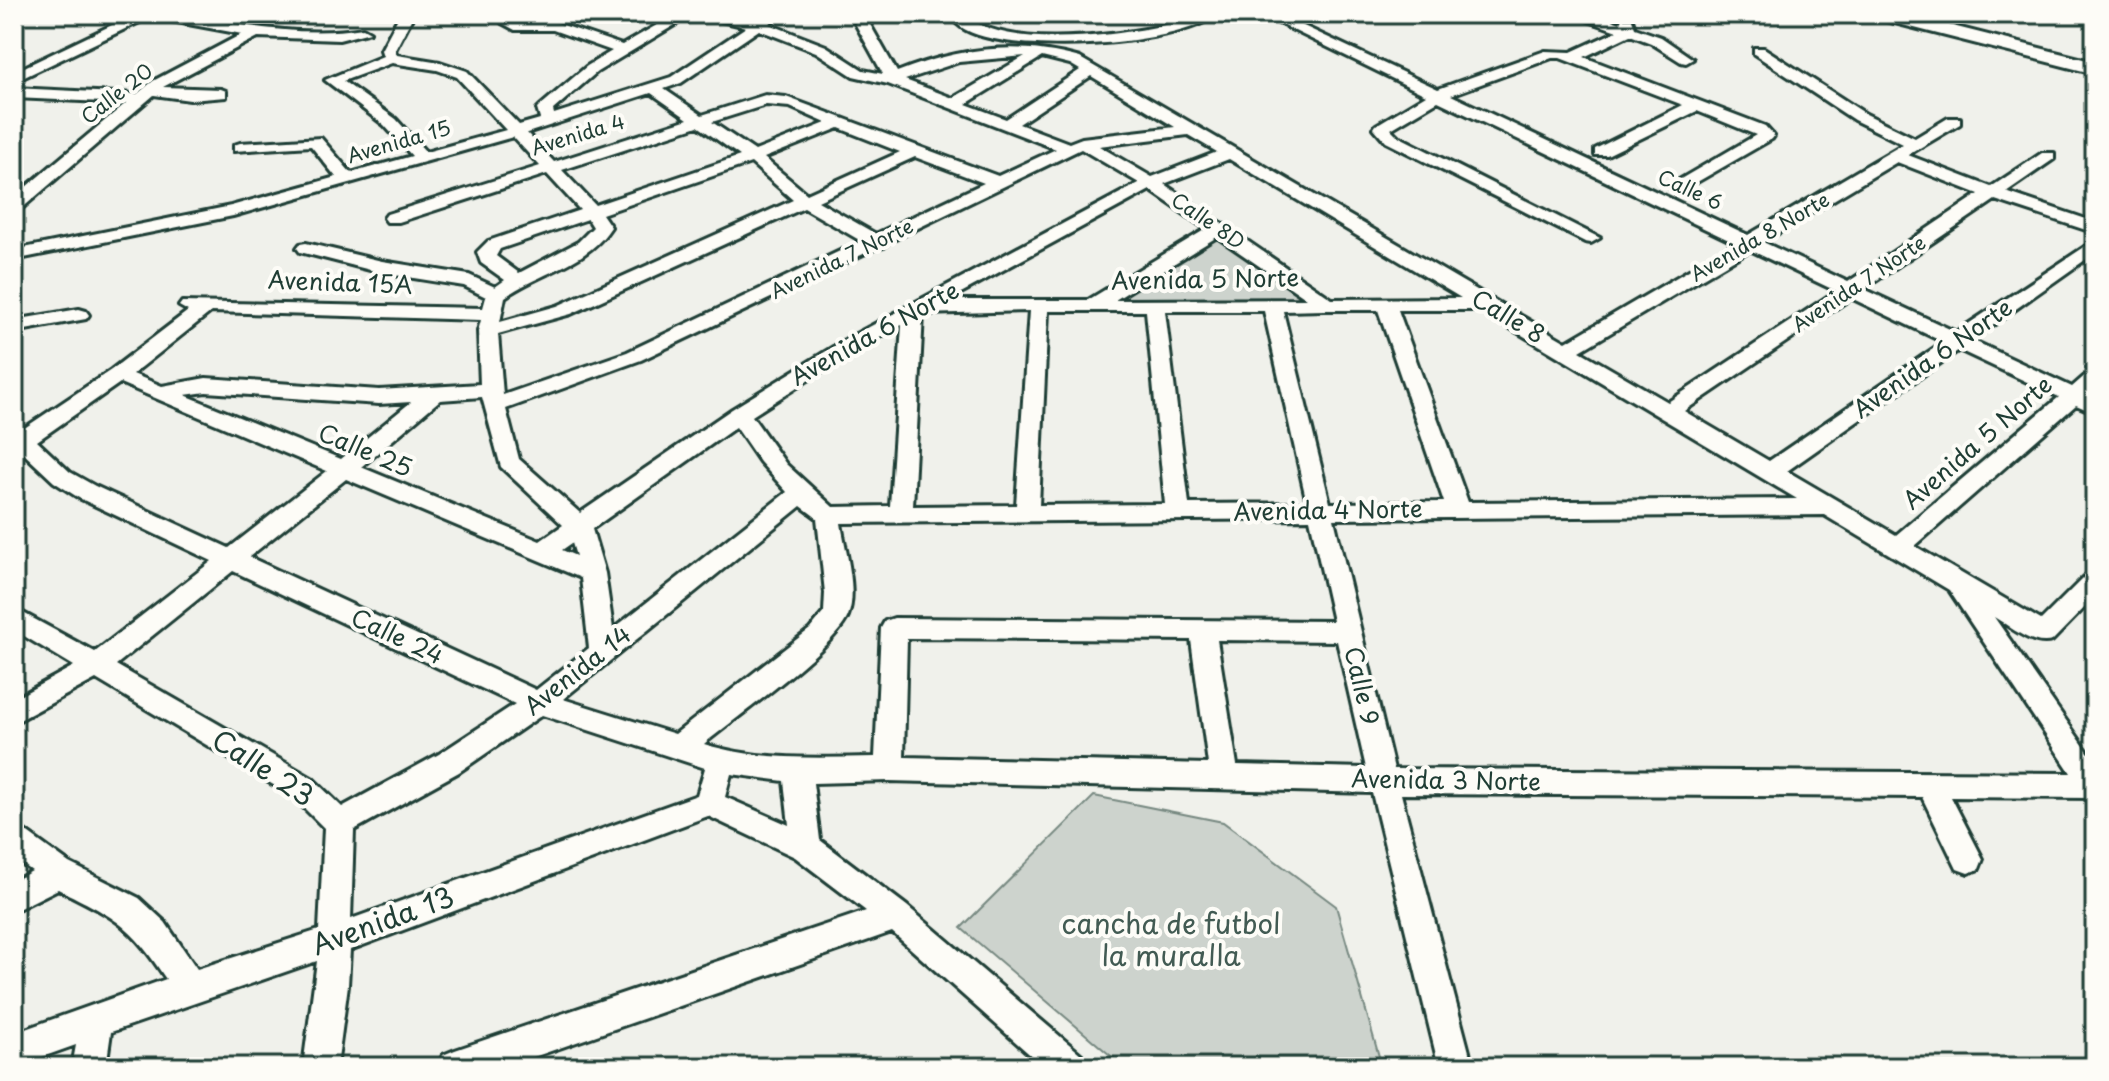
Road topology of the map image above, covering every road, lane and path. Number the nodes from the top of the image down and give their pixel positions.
1 (146, 14) edge
2 (153, 14) edge
3 (272, 14) edge
4 (407, 14) edge
5 (515, 14) edge
6 (573, 14) edge
7 (686, 14) edge
8 (701, 14) edge
9 (774, 14) edge
10 (857, 14) edge
11 (955, 14) edge
12 (1210, 14) edge
13 (1267, 14) edge
14 (1615, 14) edge
15 (1882, 14) edge
16 (1585, 15) edge
17 (759, 25) junction
18 (554, 26) junction
19 (250, 31) junction
20 (1628, 31) junction
21 (363, 32) dead end
22 (622, 50) junction
23 (1759, 51) dead end
24 (1039, 53) junction
25 (1573, 57) junction
26 (391, 58) junction
27 (1686, 59) dead end
28 (14, 65) edge
29 (40, 66) junction
30 (2095, 68) edge
31 (1089, 71) junction
32 (14, 78) edge
33 (892, 80) junction
34 (653, 88) junction
35 (14, 93) edge
36 (221, 94) dead end
37 (144, 95) junction
38 (1440, 96) junction
39 (953, 105) junction
40 (1696, 105) junction
41 (698, 121) junction
42 (1954, 121) dead end
43 (549, 122) junction
44 (839, 123) junction
45 (1007, 125) junction
46 (1191, 130) junction
47 (518, 131) junction
48 (1915, 144) junction
49 (1075, 146) junction
50 (240, 148) dead end
51 (916, 151) junction
52 (1601, 152) dead end
53 (1231, 153) junction
54 (1897, 156) junction
55 (2048, 156) dead end
56 (753, 157) junction
57 (423, 158) junction
58 (549, 167) junction
59 (348, 180) junction
60 (1000, 183) junction
61 (1151, 183) junction
62 (1678, 188) dead end
63 (1991, 193) junction
64 (805, 201) junction
65 (14, 206) edge
66 (590, 210) junction
67 (393, 218) dead end
68 (1219, 228) junction
69 (2095, 228) edge
70 (1591, 238) dead end
71 (878, 243) junction
72 (1749, 243) junction
73 (2095, 245) edge
74 (306, 248) dead end
75 (14, 255) edge
76 (517, 280) junction
77 (1850, 291) junction
78 (1272, 304) junction
79 (1485, 304) junction
80 (1386, 305) junction
81 (1330, 306) junction
82 (1039, 307) junction
83 (1090, 307) junction
84 (1155, 307) junction
85 (919, 309) junction
86 (491, 313) junction
87 (79, 315) dead end
88 (14, 326) edge
89 (1959, 342) junction
90 (1565, 351) junction
91 (118, 375) junction
92 (2095, 378) edge
93 (163, 392) junction
94 (435, 393) junction
95 (2072, 395) junction
96 (494, 397) junction
97 (2095, 406) edge
98 (1670, 411) junction
99 (740, 414) junction
100 (17, 441) edge
101 (343, 470) junction
102 (1770, 472) junction
103 (800, 494) junction
104 (1828, 507) junction
105 (1459, 510) junction
106 (1320, 511) junction
107 (1178, 513) junction
108 (1027, 514) junction
109 (828, 515) junction
110 (901, 515) junction
111 (579, 526) junction
112 (1897, 548) junction
113 (540, 553) junction
114 (232, 559) junction
115 (593, 573) junction
116 (2095, 582) edge
117 (1956, 583) junction
118 (14, 618) edge
119 (1203, 630) junction
120 (1348, 631) junction
121 (603, 652) junction
122 (96, 666) junction
123 (539, 703) junction
124 (14, 712) edge
125 (677, 749) junction
126 (721, 761) junction
127 (889, 769) junction
128 (797, 771) junction
129 (1224, 776) junction
130 (1383, 781) junction
131 (1930, 785) junction
132 (2095, 786) edge
133 (709, 803) junction
134 (339, 823) junction
135 (14, 841) edge
136 (806, 847) junction
137 (1968, 859) dead end
138 (58, 873) junction
139 (14, 897) edge
140 (896, 916) junction
141 (335, 940) junction
142 (190, 987) junction
143 (96, 1023) junction
144 (14, 1050) edge
145 (1062, 1065) edge
146 (89, 1067) edge
147 (320, 1067) edge
148 (455, 1067) edge
149 (1456, 1067) edge

1 - 29 street
2 - 19 street
3 - 19 street, Calle 20
4 - 26 street
5 - 18 street
6 - 18 street
7 - 22 street
8 - 17 street, Calle 8D
9 - 17 street, Avenida 15
10 - 33 street
11 - 12 street
13 - 38 street, Calle 6
14 - 20 street
15 - 30 highway
16 - 20 street
17 - 33 street, Calle 8D
17 - 34 street, Avenida 15
18 - 22 street
19 - 21 street
19 - 37 street, Calle 20
20 - 25 street
20 - 27 street
22 - 43 street
23 - 48 street
24 - 31 street, Calle 8
24 - 33 street
24 - 39 street
25 - 38 street
25 - 40 street
26 - 47 street
26 - 57 street
28 - 29 street
29 - 32 street
31 - 45 street
31 - 46 street, Calle 8
33 - 39 street, Calle 8D
34 - 41 street
34 - 43 street, Avenida 15
35 - 37 street
36 - 37 street
37 - 65 street, Calle 20
38 - 70 street
38 - 72 street, Calle 6
39 - 45 street, Calle 8D
40 - 52 street
40 - 62 street
41 - 44 street, Avenida 4
41 - 56 street
41 - 58 street, Avenida 4
42 - 48 street, Avenida 8 Norte
43 - 47 street, Avenida 15
44 - 51 street
44 - 56 street
45 - 49 street, Calle 8D
46 - 49 street, Avenida 7 Norte
46 - 53 street, Calle 8
47 - 57 street, Avenida 15
47 - 58 street
48 - 54 street, Avenida 8 Norte
49 - 60 street, Avenida 7 Norte
49 - 61 street, Calle 8D
50 - 59 street
51 - 60 street
51 - 64 street, Avenida 15A
53 - 61 street, Avenida 6 Norte
53 - 79 street, Calle 8
54 - 63 street
54 - 72 street, Avenida 8 Norte
55 - 63 street, Avenida 7 Norte
56 - 64 street
56 - 66 street
57 - 59 street, Avenida 15
58 - 66 street
58 - 67 street, Avenida 4
59 - 75 street, Avenida 15
60 - 71 street, Avenida 7 Norte
61 - 68 street, Calle 8D
61 - 85 street, Avenida 6 Norte
63 - 69 street
63 - 77 street, Avenida 7 Norte
64 - 71 street
64 - 86 street, Avenida 15A
66 - 76 street
66 - 76 street
68 - 81 street, Calle 8D
68 - 83 street
71 - 96 street, Avenida 7 Norte
72 - 77 street, Calle 6
72 - 90 street, Avenida 8 Norte
73 - 89 street, Avenida 6 Norte
74 - 86 street
76 - 86 street
77 - 89 street, Calle 6
77 - 98 street, Avenida 7 Norte
78 - 81 street, Avenida 5 Norte
78 - 84 street, Avenida 5 Norte
78 - 106 street, Calle 9
79 - 80 street, Avenida 5 Norte
79 - 90 street, Calle 8
80 - 81 street, Avenida 5 Norte
80 - 105 street
82 - 83 street, Avenida 5 Norte
82 - 85 street, Avenida 5 Norte
82 - 108 street
83 - 84 street, Avenida 5 Norte
84 - 107 street
85 - 99 street, Avenida 6 Norte
85 - 110 street
86 - 91 street, Avenida 15A
86 - 96 street
87 - 88 street
89 - 95 street, Calle 6
89 - 102 street, Avenida 6 Norte
90 - 98 street, Calle 8
91 - 93 street, Calle 25
91 - 100 street
92 - 95 street, Avenida 5 Norte
93 - 94 street, Avenida 7 Norte
93 - 101 street, Calle 25
94 - 96 street, Avenida 7 Norte
94 - 101 street
95 - 97 street, Calle 6
95 - 112 street, Avenida 5 Norte
96 - 111 street
98 - 102 street, Calle 8
99 - 103 street
99 - 111 street, Avenida 6 Norte
100 - 114 street, Calle 24
101 - 113 street, Calle 25
101 - 114 street
102 - 104 street, Calle 8
103 - 109 street
103 - 121 street, Avenida 14
104 - 105 street, Avenida 4 Norte
104 - 112 street, Calle 8
105 - 106 street, Avenida 4 Norte
106 - 107 street, Avenida 4 Norte
106 - 120 street, Calle 9
107 - 108 street, Avenida 4 Norte
108 - 110 street, Avenida 4 Norte
109 - 110 street, Avenida 4 Norte
109 - 125 street
111 - 113 street, Avenida 6 Norte
111 - 115 street
112 - 117 street, Calle 8
113 - 115 street, Calle 25
114 - 122 street
114 - 123 street, Calle 24
115 - 121 street
116 - 117 street, Calle 8
117 - 132 street, Calle 8
118 - 122 street, Calle 23
119 - 120 street
119 - 127 street
119 - 129 street
120 - 130 street, Calle 9
121 - 123 street, Avenida 14
122 - 124 street
122 - 134 street, Calle 23
123 - 125 street, Calle 24
123 - 134 street, Avenida 14
125 - 126 street, Calle 24
126 - 128 street, Calle 24
126 - 133 street
127 - 128 street, Avenida 3 Norte
127 - 129 street, Avenida 3 Norte
128 - 136 street
129 - 130 street, Avenida 3 Norte
130 - 131 street, Avenida 3 Norte
130 - 149 street, Calle 9
131 - 132 street, Avenida 3 Norte
131 - 137 street
133 - 136 street
133 - 141 street, Avenida 13
134 - 141 street, Calle 23
135 - 138 street
136 - 140 street
138 - 139 street
138 - 142 street
140 - 145 street
140 - 148 street
141 - 142 street, Avenida 13
141 - 147 street, Calle 23
142 - 143 street, Avenida 13
143 - 144 street, Avenida 13
143 - 146 street

